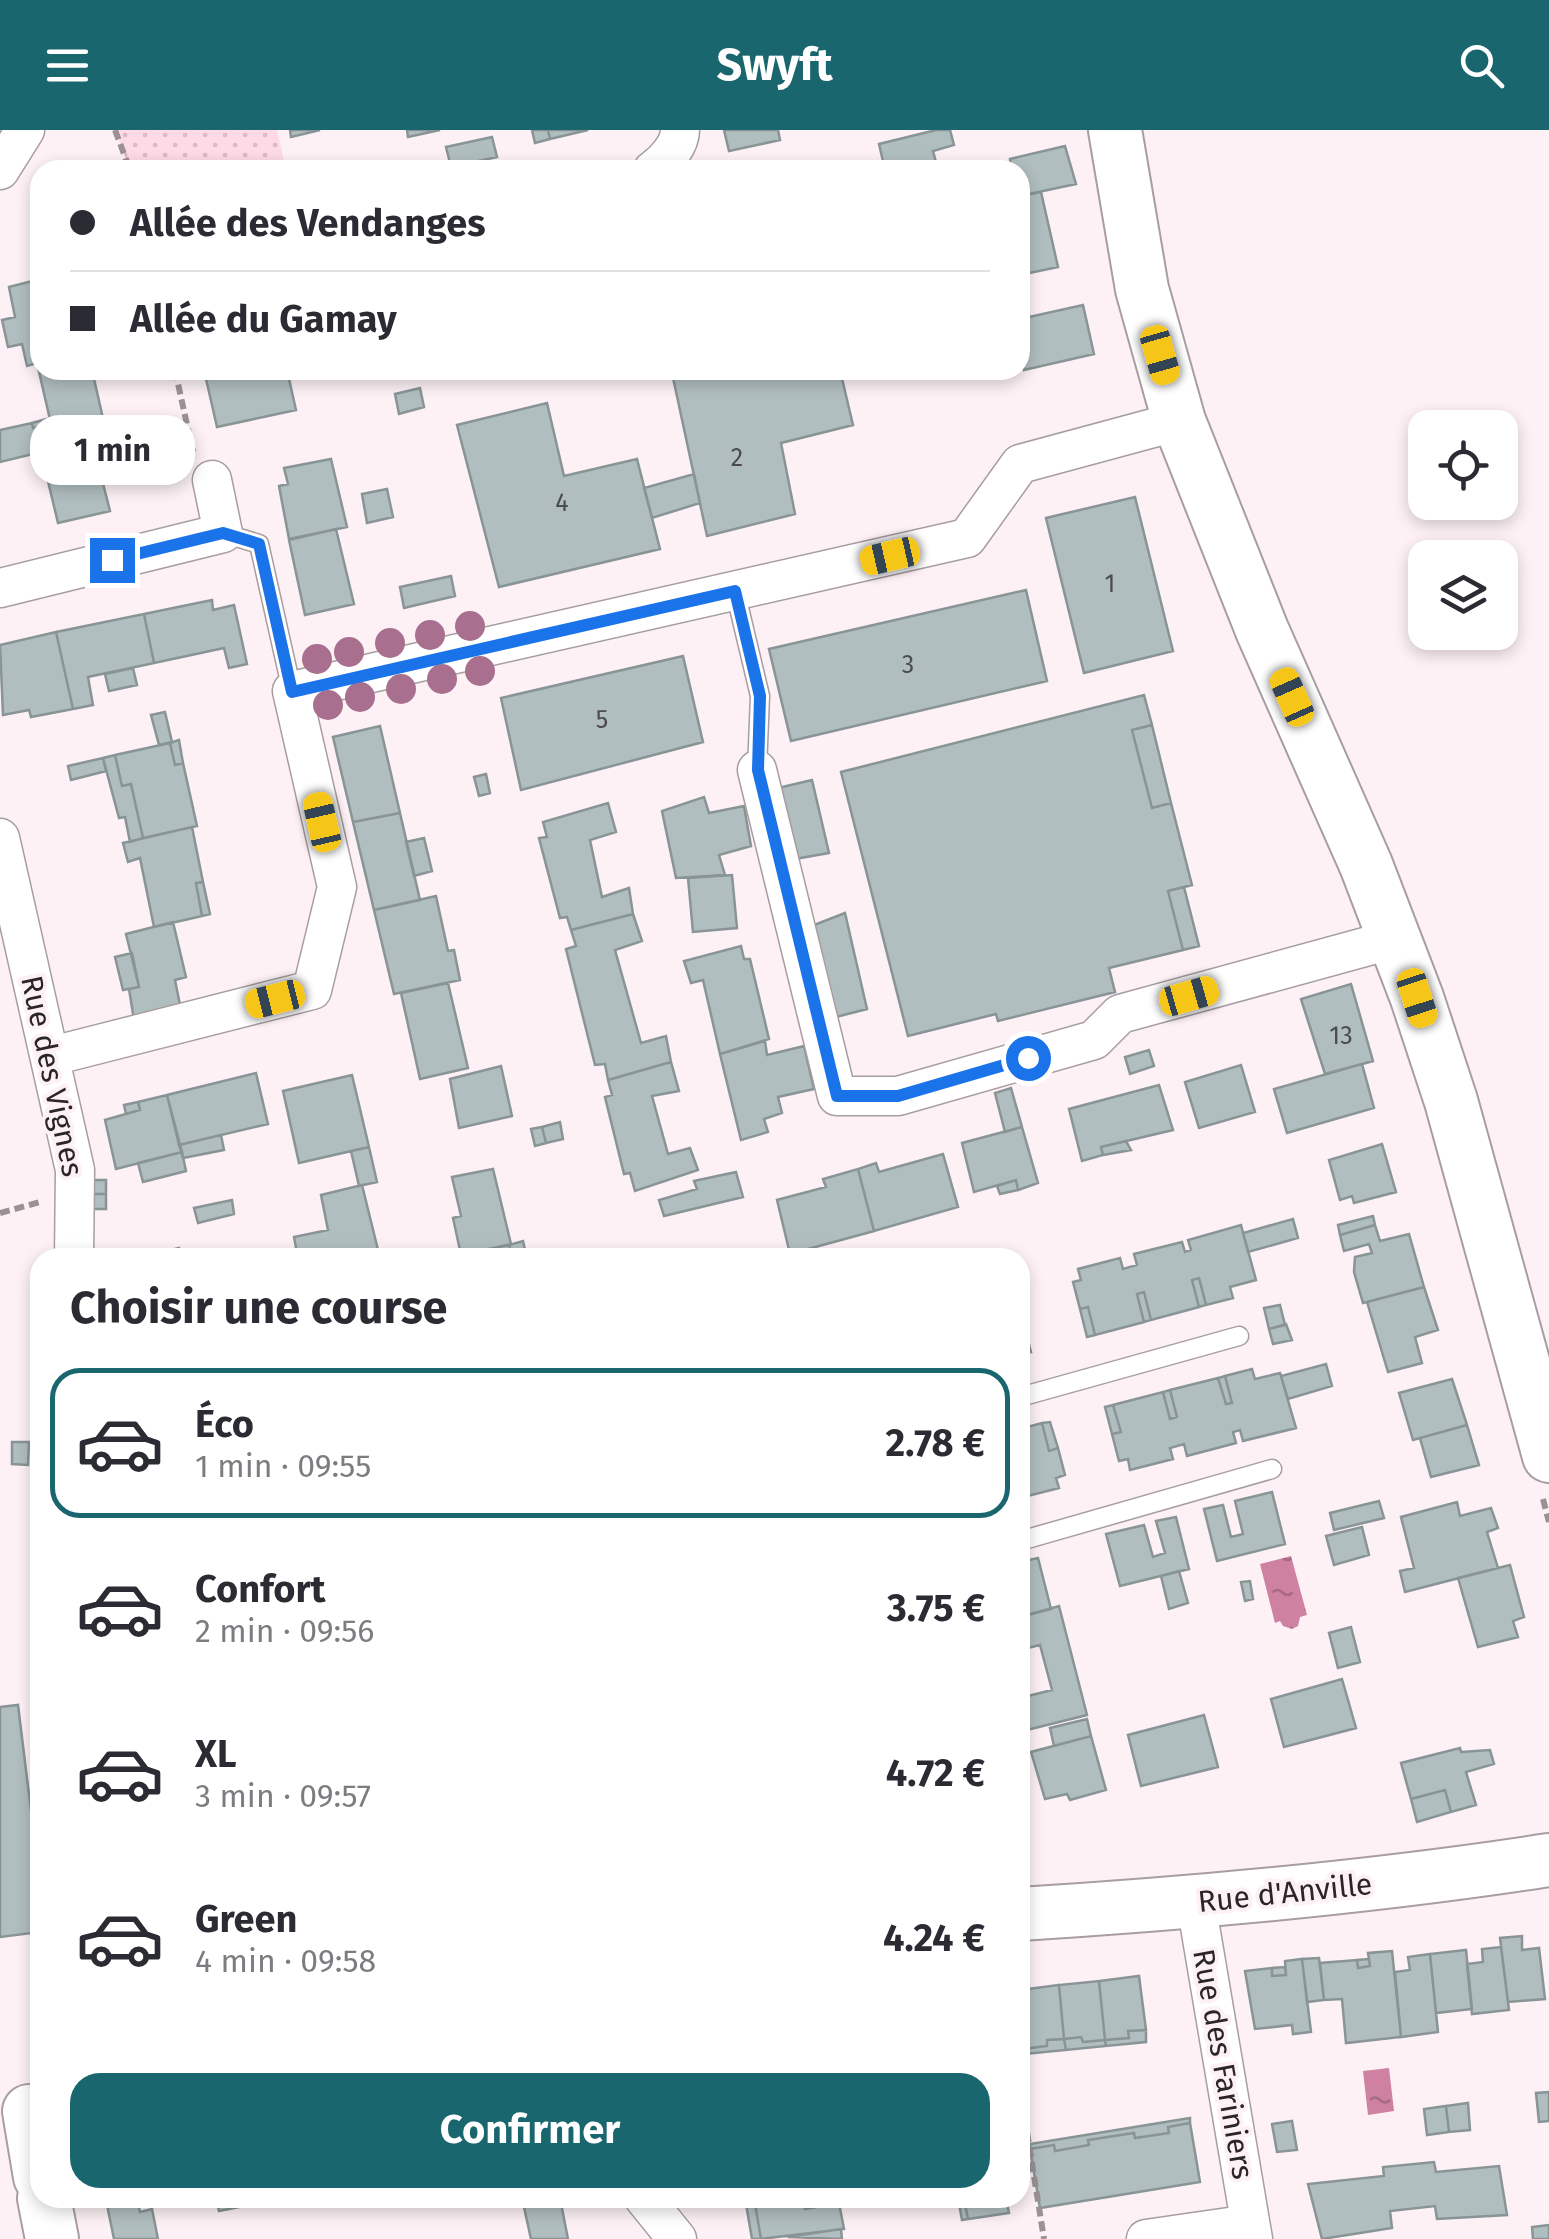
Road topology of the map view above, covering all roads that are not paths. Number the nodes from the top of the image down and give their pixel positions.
1 (25, 130) edge
2 (680, 130) edge
3 (1115, 130) edge
4 (665, 160) edge
5 (0, 170) edge
6 (1179, 421) junction
7 (212, 480) road end
8 (223, 533) junction
9 (0, 588) edge
10 (735, 591) junction
11 (292, 692) junction
12 (758, 770) joint
13 (0, 838) edge
14 (8, 913) edge
15 (1394, 938) junction
16 (52, 1056) junction
17 (74, 1248) edge
18 (1240, 1336) dead end
19 (1030, 1395) edge
20 (1549, 1456) edge
21 (1272, 1469) dead end
22 (1030, 1538) edge
23 (1549, 1860) edge
24 (1196, 1904) junction
25 (1030, 1913) edge
26 (23, 2112) edge
27 (30, 2139) edge
28 (46, 2208) edge
29 (652, 2208) edge
30 (1252, 2231) edge
31 (52, 2239) edge
32 (677, 2239) edge
33 (1146, 2239) edge

1 - 5 street
2 - 4 street
3 - 6 street
6 - 10 street
6 - 15 street
7 - 8 street
8 - 9 street
8 - 11 lane
10 - 11 street
10 - 12 lane
11 - 16 street
12 - 15 street
13 - 14 street, Rue des Vignes
14 - 16 street, Rue des Vignes
15 - 20 street
16 - 17 street, Rue des Vignes
18 - 19 lane
21 - 22 lane
23 - 24 street, Rue d'Anville
24 - 25 street, Rue d'Anville
24 - 30 street, Rue des Fariniers
26 - 27 street
28 - 31 street
29 - 32 street
30 - 33 street, Rue des Fariniers

